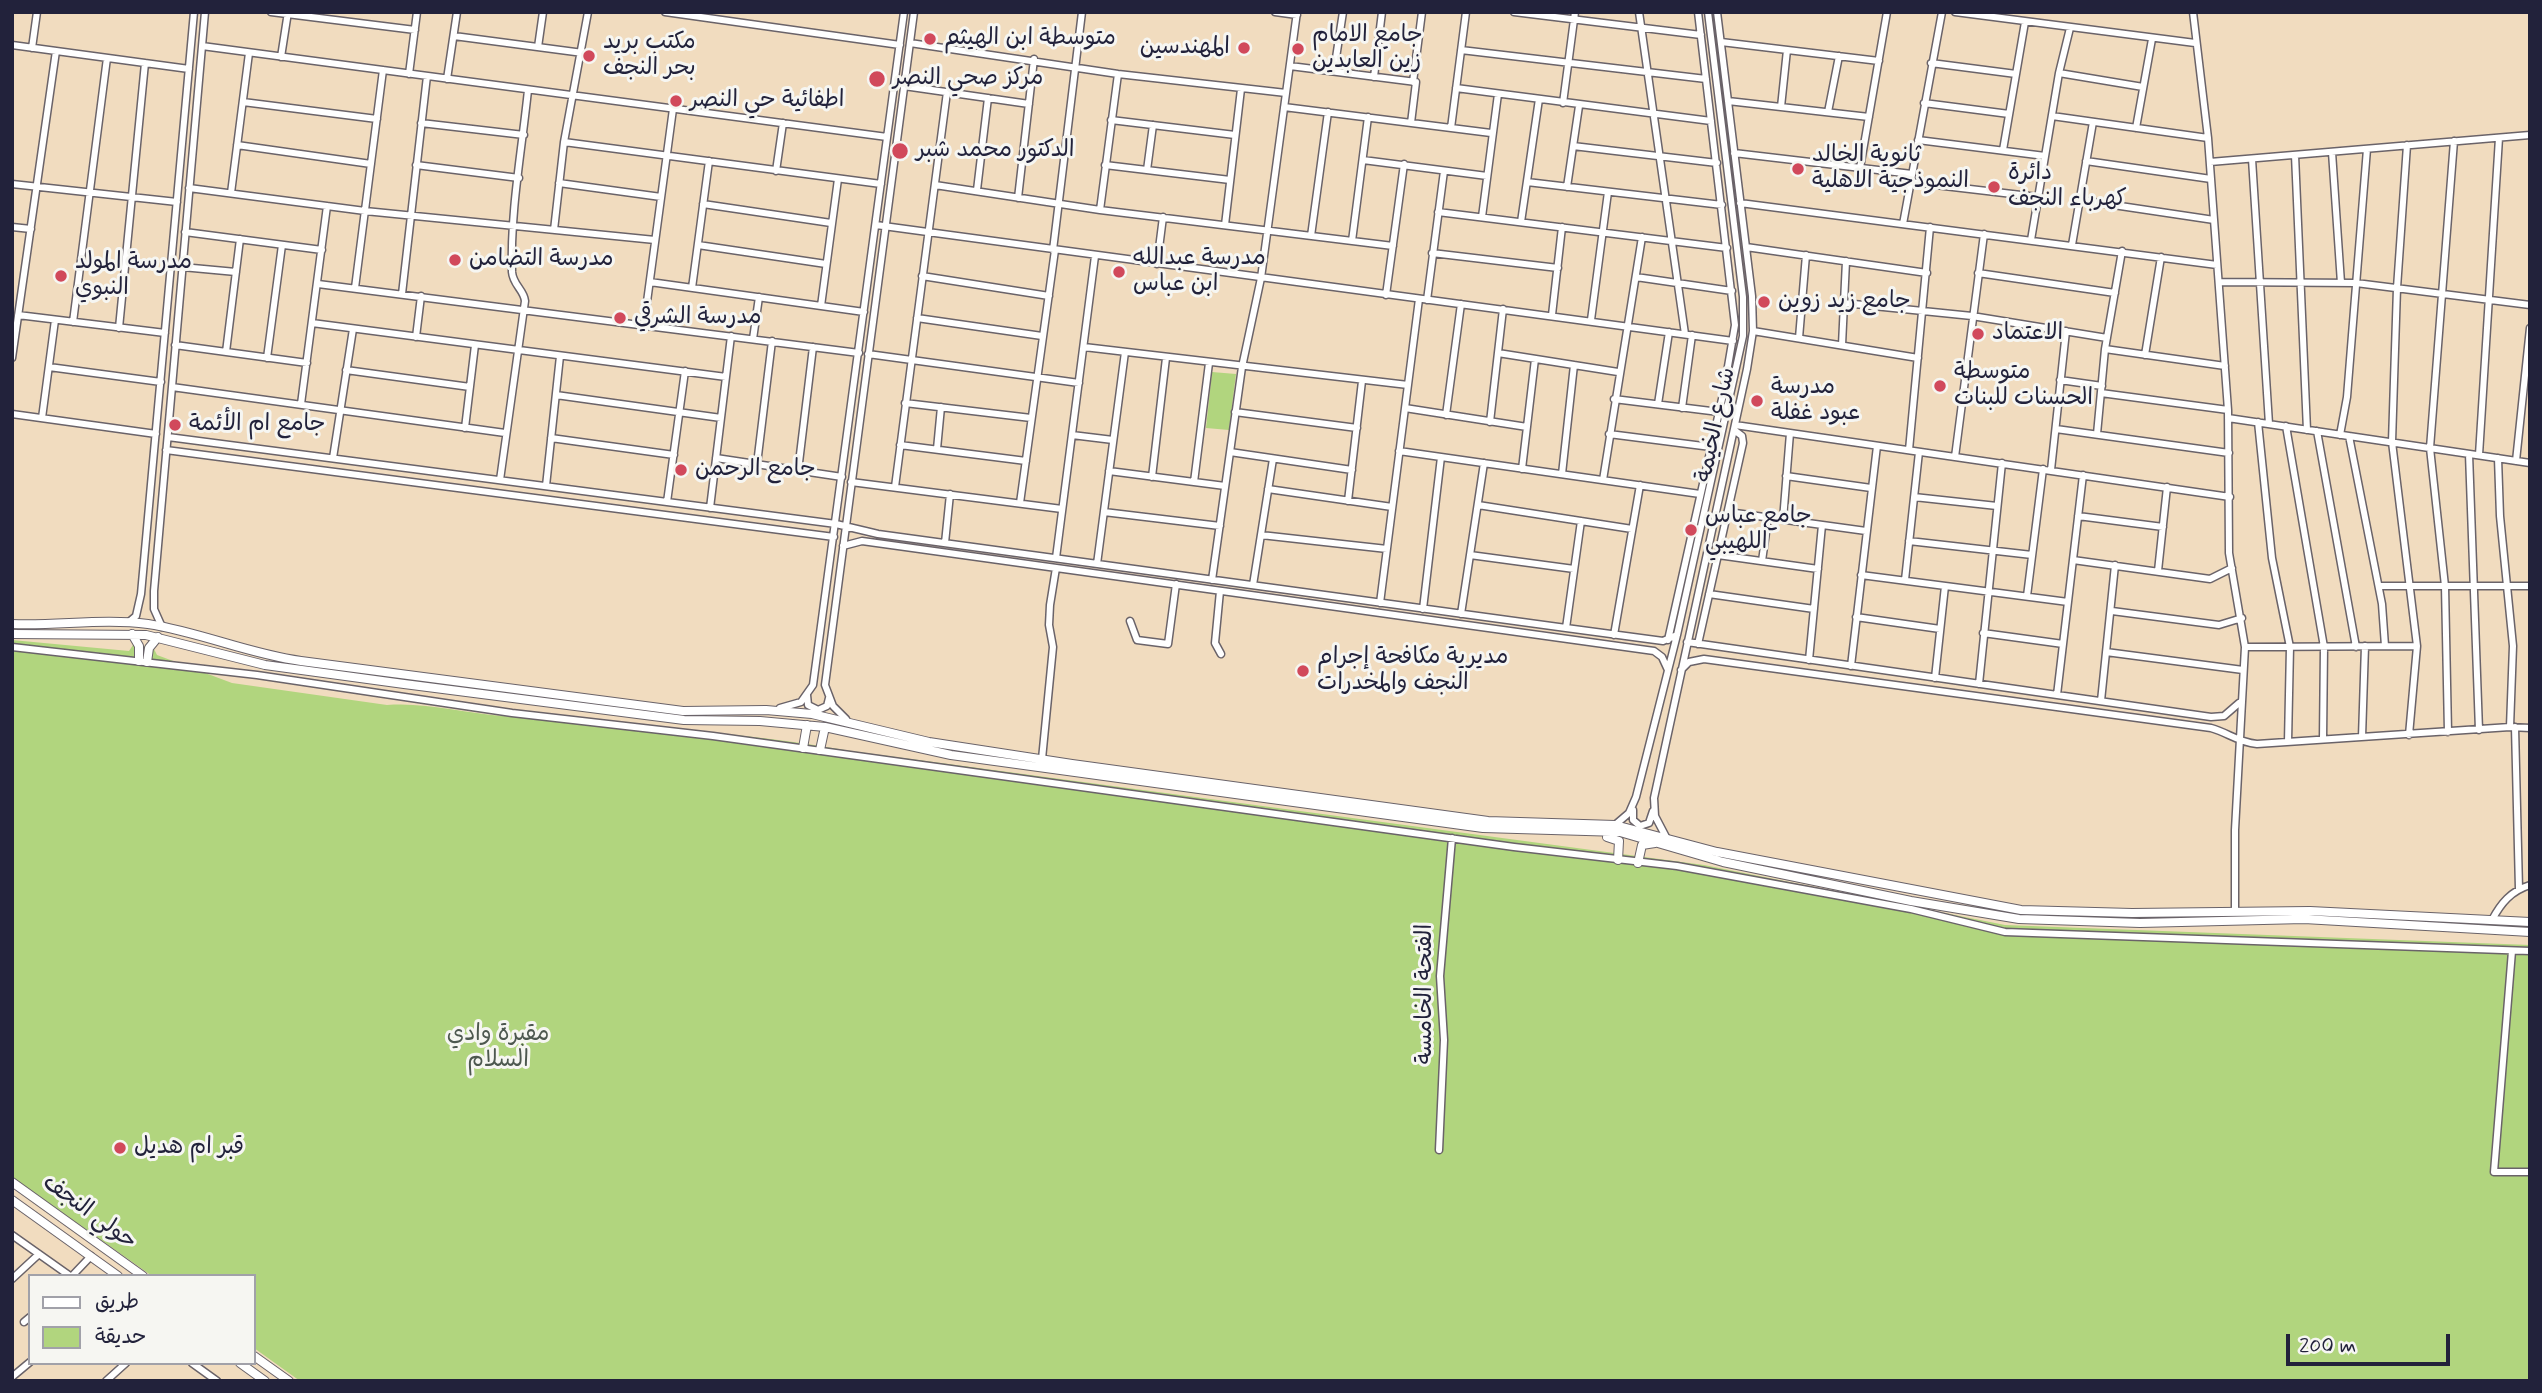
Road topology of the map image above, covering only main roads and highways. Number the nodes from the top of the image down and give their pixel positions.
1 (12, 624) edge
2 (56, 624) junction
3 (36, 625) junction
4 (12, 634) edge
5 (57, 634) junction
6 (132, 634) junction
7 (36, 635) junction
8 (158, 637) junction
9 (223, 644) junction
10 (243, 649) junction
11 (220, 654) junction
12 (240, 659) junction
13 (736, 711) junction
14 (715, 716) junction
15 (738, 720) junction
16 (807, 725) junction
17 (825, 727) junction
18 (900, 734) junction
19 (896, 744) junction
20 (920, 745) junction
21 (803, 748) road end
22 (820, 751) road end
23 (1591, 832) junction
24 (1665, 840) junction
25 (1618, 860) road end
26 (1638, 863) road end
27 (1757, 865) junction
28 (2340, 916) junction
29 (2360, 917) junction
30 (2530, 922) edge
31 (2530, 932) edge
32 (12, 1182) edge
33 (12, 1200) edge
34 (115, 1274) edge
35 (140, 1274) edge
36 (256, 1357) edge
37 (243, 1365) edge
38 (265, 1381) edge
39 (289, 1381) edge

1 - 3 main road
2 - 3 main road
2 - 5 main road
2 - 9 main road
3 - 7 main road
4 - 7 main road
5 - 6 main road
5 - 7 main road
6 - 8 main road
6 - 8 main road
8 - 11 main road
9 - 10 main road
9 - 11 main road
10 - 12 main road
10 - 14 main road
11 - 12 main road
12 - 14 main road
13 - 14 main road
13 - 15 main road
13 - 18 main road
14 - 15 main road
15 - 16 main road
16 - 17 main road
16 - 21 main road
17 - 19 main road
17 - 22 main road
18 - 19 main road
18 - 20 main road
19 - 20 main road
20 - 23 main road
20 - 24 main road
23 - 24 main road
23 - 25 main road
24 - 26 main road
24 - 27 main road
27 - 28 main road
27 - 28 main road
28 - 29 main road
29 - 30 main road
29 - 31 main road
32 - 35 main road, حولي النجف
33 - 34 main road, حولي النجف
36 - 39 main road
37 - 38 main road

